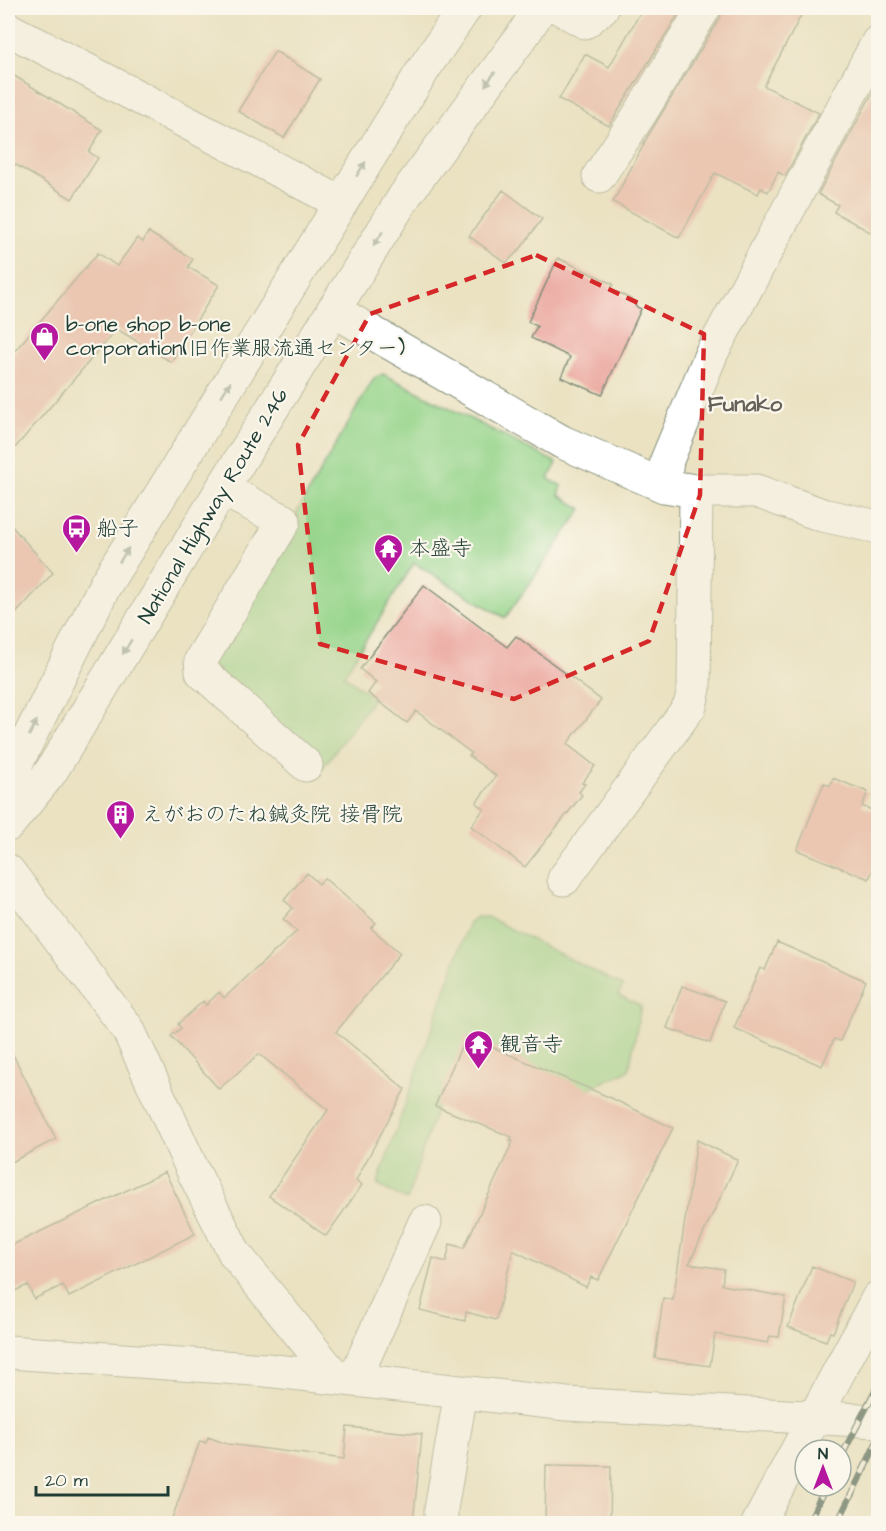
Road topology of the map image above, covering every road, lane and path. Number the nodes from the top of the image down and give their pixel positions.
1 (465, 8) edge
2 (540, 8) edge
3 (560, 8) edge
4 (602, 8) edge
5 (704, 8) edge
6 (8, 29) edge
7 (879, 42) edge
8 (599, 176) dead end
9 (341, 203) junction
10 (333, 310) junction
11 (664, 486) junction
12 (222, 489) junction
13 (696, 491) junction
14 (879, 527) edge
15 (306, 765) dead end
16 (8, 780) edge
17 (8, 825) edge
18 (8, 871) edge
19 (564, 879) dead end
20 (425, 1222) dead end
21 (879, 1298) edge
22 (8, 1352) edge
23 (345, 1379) junction
24 (461, 1392) junction
25 (815, 1416) junction
26 (879, 1421) edge
27 (441, 1524) edge
28 (758, 1524) edge

9 -> 1 main road
2 -> 10 main road, National Highway Route 246
3 - 4 main road
5 - 8 main road
6 - 9 main road
7 - 11 main road
16 -> 9 main road
10 - 11 main road
10 - 12 main road, National Highway Route 246
11 - 13 main road
12 - 15 main road
12 -> 17 main road, National Highway Route 246
13 - 14 main road
13 - 19 main road
18 - 23 main road
20 - 23 main road
21 - 25 main road
22 - 23 main road
23 - 24 main road
24 - 25 main road
24 - 27 main road
25 - 26 main road
25 - 28 main road

